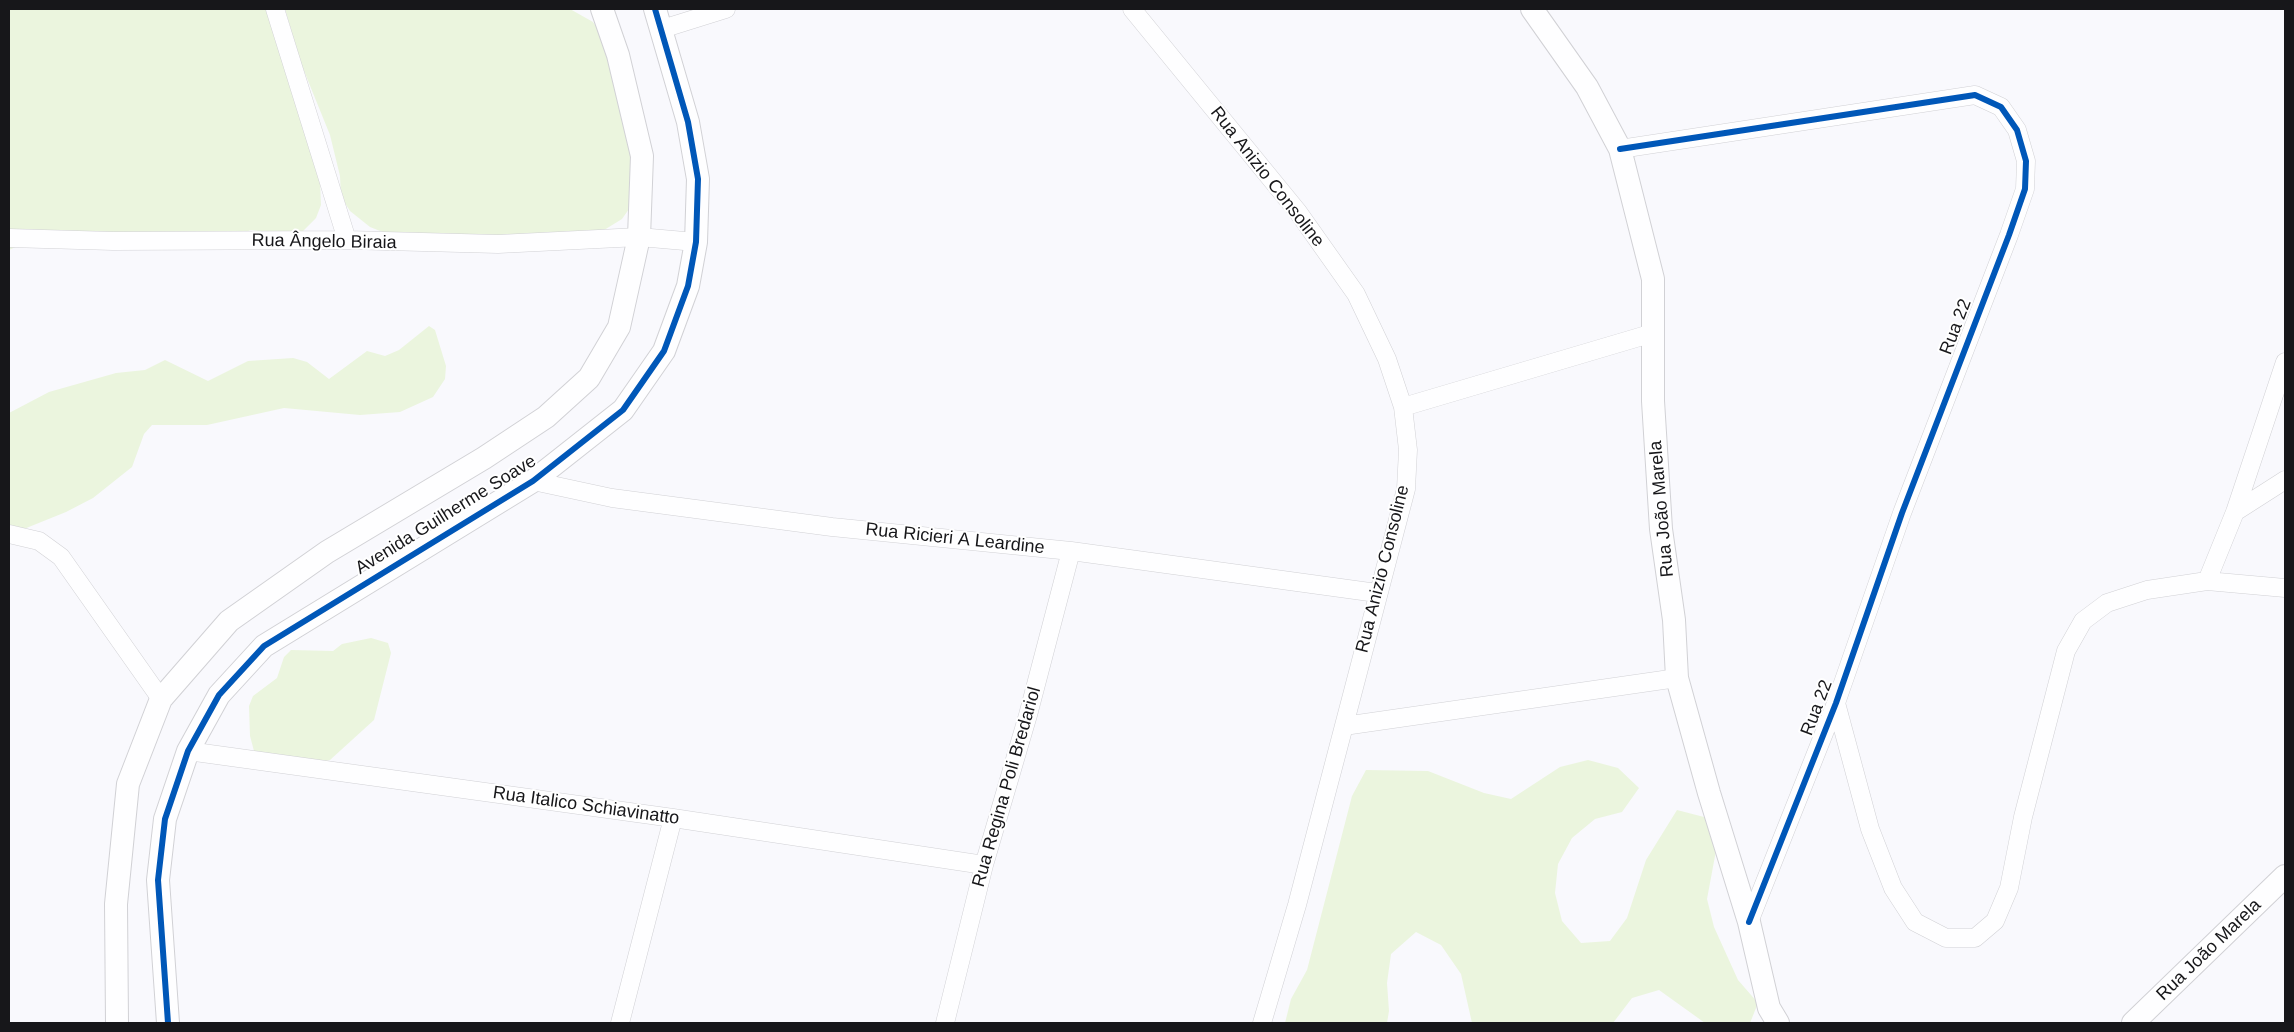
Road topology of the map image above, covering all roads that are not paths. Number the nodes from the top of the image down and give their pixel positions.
1 (275, 9) edge
2 (602, 9) edge
3 (726, 9) edge
4 (1132, 9) edge
5 (1532, 9) edge
6 (659, 19) edge
7 (1620, 150) junction
8 (639, 237) junction
9 (9, 238) edge
10 (347, 240) junction
11 (696, 242) junction
12 (1653, 334) junction
13 (2285, 362) edge
14 (1403, 407) junction
15 (2285, 480) edge
16 (533, 481) junction
17 (2236, 512) junction
18 (9, 534) edge
19 (1071, 551) junction
20 (2207, 581) junction
21 (2285, 588) edge
22 (1378, 593) junction
23 (1677, 678) junction
24 (161, 699) junction
25 (1836, 703) junction
26 (1344, 726) junction
27 (188, 752) junction
28 (673, 818) junction
29 (984, 865) junction
30 (2285, 876) edge
31 (1750, 922) junction
32 (117, 1023) edge
33 (168, 1023) edge
34 (620, 1023) edge
35 (945, 1023) edge
36 (1262, 1023) edge
37 (1778, 1023) edge
38 (2133, 1023) edge

1 - 10 street
2 - 8 street, Avenida Guilherme Soave
3 - 6 street
4 - 14 street, Rua Anizio Consoline
5 - 7 street, Rua João Marela
6 - 11 street, Avenida Guilherme Soave
7 - 12 street, Rua João Marela
7 - 25 street, Rua 22
8 - 10 street, Rua Ângelo Biraia
8 - 11 street, Rua Ângelo Biraia
8 - 24 street, Avenida Guilherme Soave
9 - 10 street, Rua Ângelo Biraia
11 - 16 street, Avenida Guilherme Soave
12 - 14 street
12 - 23 street, Rua João Marela
13 - 17 street
14 - 22 street, Rua Anizio Consoline
15 - 17 street
16 - 19 street, Rua Ricieri A Leardine
16 - 27 street, Avenida Guilherme Soave
17 - 20 street
18 - 24 street
19 - 22 street, Rua Ricieri A Leardine
19 - 29 street, Rua Regina Poli Bredariol
20 - 21 street
20 - 25 street
22 - 26 street, Rua Anizio Consoline
23 - 26 street
23 - 31 street, Rua João Marela
24 - 32 street, Avenida Guilherme Soave
25 - 31 street, Rua 22
26 - 36 street, Rua Anizio Consoline
27 - 28 street, Rua Italico Schiavinatto
27 - 33 street, Avenida Guilherme Soave
28 - 29 street, Rua Italico Schiavinatto
28 - 34 street
29 - 35 street, Rua Regina Poli Bredariol
30 - 38 street, Rua João Marela
31 - 37 street, Rua João Marela

